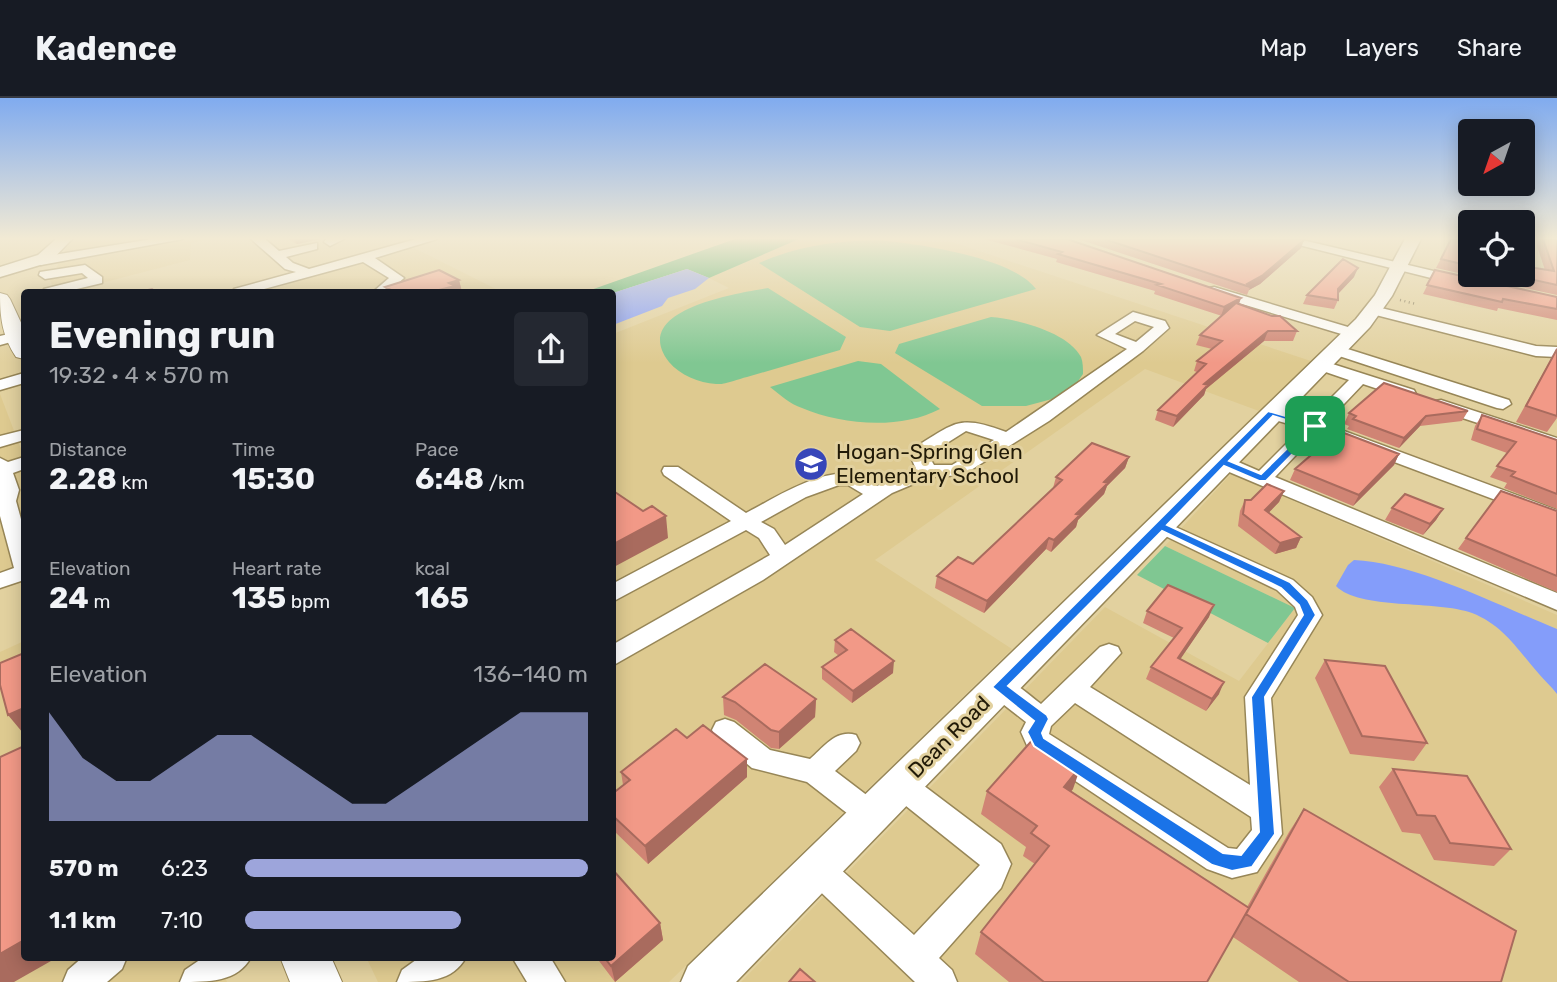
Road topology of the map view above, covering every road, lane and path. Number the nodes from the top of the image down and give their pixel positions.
1 (92, 280) edge
2 (283, 280) edge
3 (1390, 280) edge
4 (1198, 286) edge
5 (59, 289) edge
6 (250, 289) edge
7 (0, 299) edge
8 (1373, 310) junction
9 (1353, 333) junction
10 (14, 339) edge
11 (1138, 348) dead end
12 (1335, 350) junction
13 (1557, 352) edge
14 (1320, 365) junction
15 (1360, 378) junction
16 (21, 379) edge
17 (0, 385) edge
18 (1503, 404) dead end
19 (1271, 413) junction
20 (1315, 426) junction
21 (21, 436) edge
22 (1007, 439) junction
23 (0, 442) edge
24 (1557, 444) edge
25 (1222, 462) junction
26 (21, 464) edge
27 (1, 467) edge
28 (671, 471) dead end
29 (927, 471) junction
30 (1262, 479) junction
31 (877, 495) junction
32 (1557, 517) edge
33 (745, 523) junction
34 (1160, 526) junction
35 (21, 555) edge
36 (782, 558) junction
37 (21, 573) edge
38 (0, 581) edge
39 (616, 592) edge
40 (1557, 602) edge
41 (1109, 653) dead end
42 (616, 655) edge
43 (999, 687) junction
44 (1073, 689) junction
45 (1042, 719) junction
46 (725, 730) dead end
47 (846, 743) dead end
48 (815, 772) junction
49 (901, 785) junction
50 (1267, 811) junction
51 (872, 815) junction
52 (818, 869) junction
53 (915, 959) junction
54 (105, 961) edge
55 (228, 961) edge
56 (443, 961) edge
57 (531, 961) edge
58 (80, 982) edge
59 (197, 982) edge
60 (414, 982) edge
61 (548, 982) edge
62 (704, 982) edge
63 (940, 982) edge

1 - 5 street
2 - 6 street
3 - 8 main road, Dean Road
4 - 9 street
7 - 10 highway
8 - 9 main road, Dean Road
8 - 13 street
9 - 12 main road, Dean Road
11 - 22 street
12 - 14 main road, Dean Road
12 - 18 street
14 - 15 street
14 - 19 main road, Dean Road
15 - 20 street
15 - 24 street
16 - 17 street
19 - 20 street
19 - 25 main road, Dean Road
20 - 30 street
20 - 32 street
21 - 23 street
22 - 29 street
22 - 29 street
25 - 30 street
25 - 34 main road, Dean Road
26 - 27 street
27 - 35 street
28 - 33 street
29 - 31 street
30 - 40 street
31 - 33 street
31 - 36 street
33 - 36 street
33 - 39 street
34 - 43 main road, Dean Road
34 - 50 street
36 - 42 street
37 - 38 street
41 - 44 street
43 - 45 street
43 - 49 main road, Dean Road
44 - 45 street
44 - 50 street
45 - 50 street
46 - 48 street
47 - 48 street
48 - 51 street
49 - 51 main road, Dean Road
49 - 53 street
51 - 52 main road, Dean Road
52 - 53 street
52 - 62 main road, Dean Road
53 - 63 street
54 - 58 street
55 - 59 street
56 - 60 street
57 - 61 street

